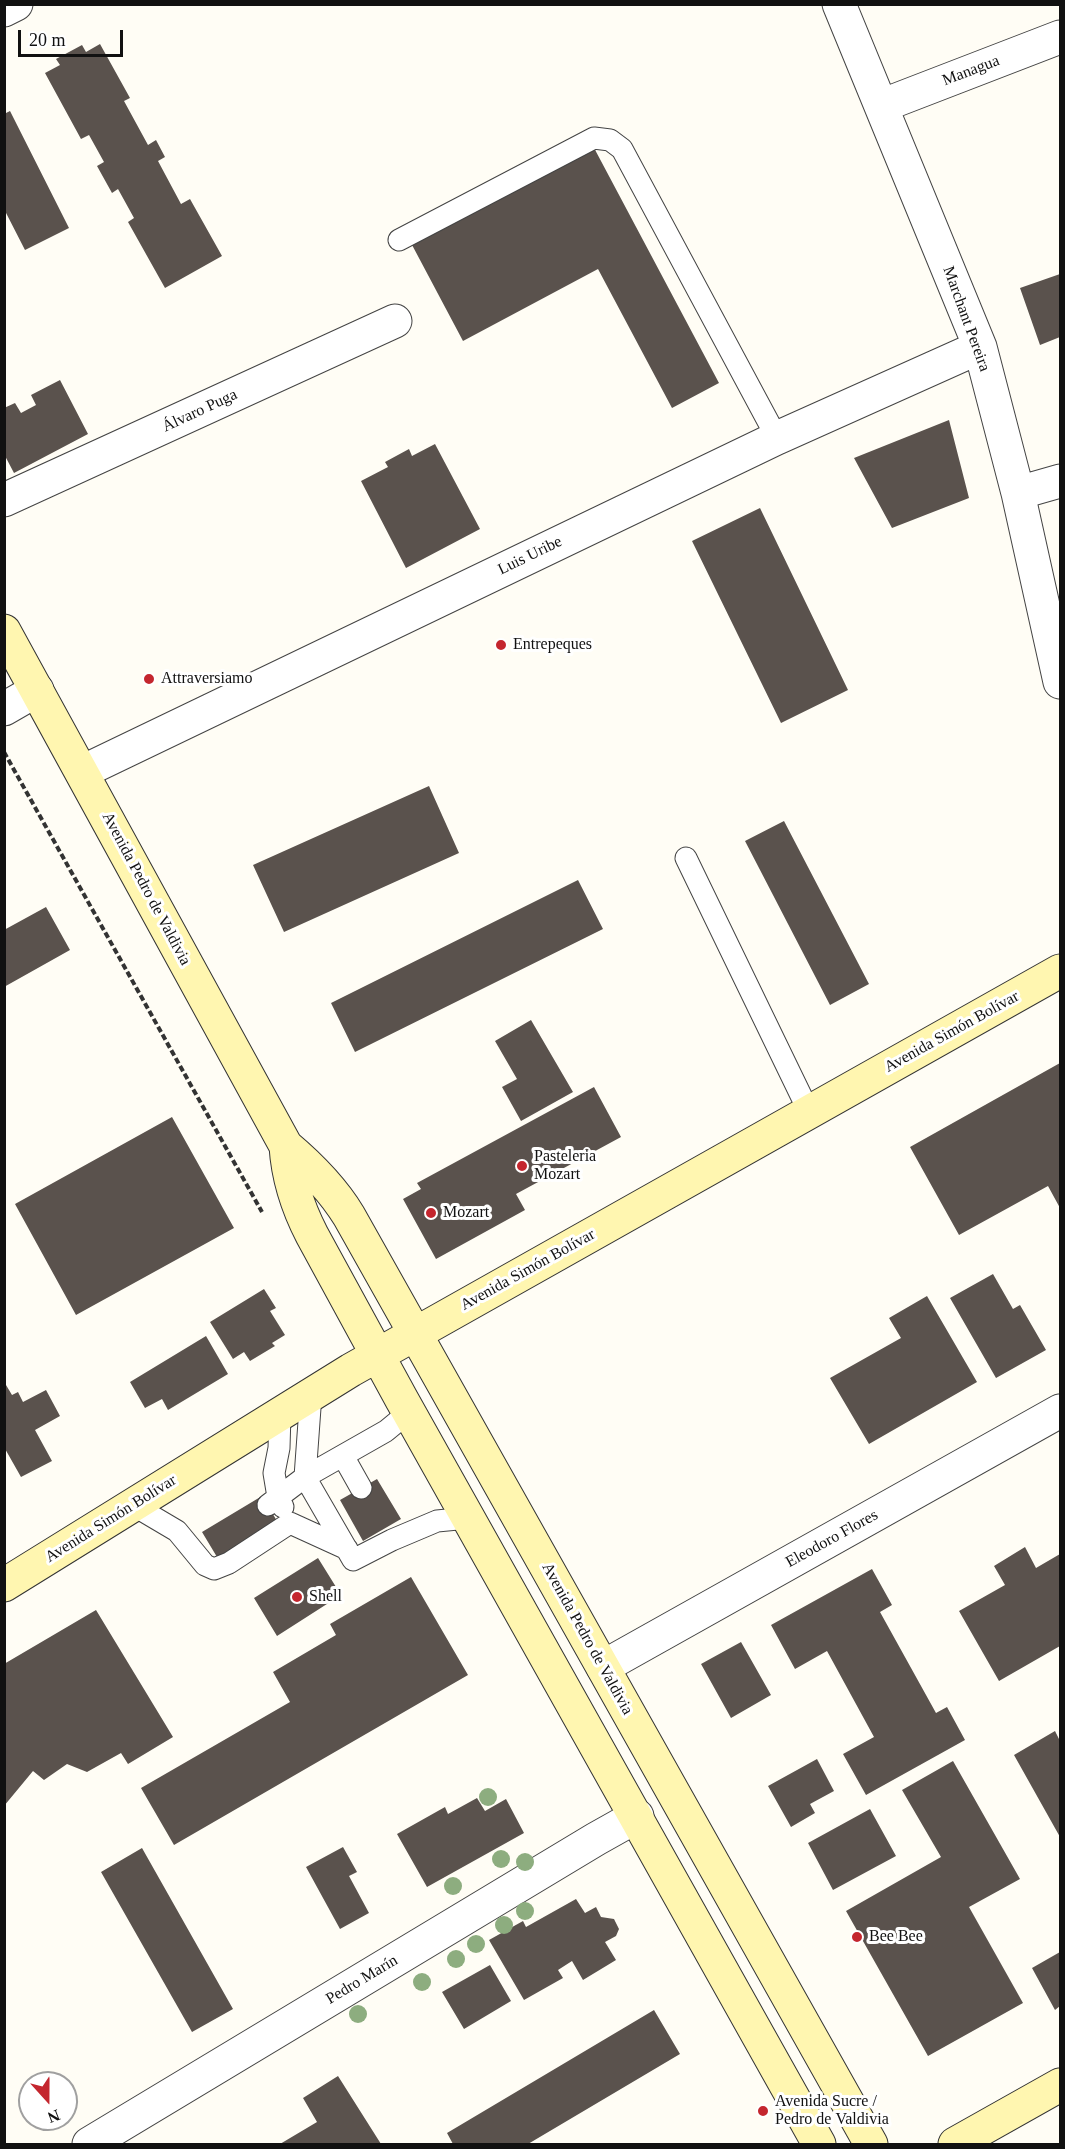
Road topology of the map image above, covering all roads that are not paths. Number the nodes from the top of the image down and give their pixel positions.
1 (16, 4) edge
2 (839, 4) edge
3 (4, 10) edge
4 (1060, 37) edge
5 (881, 106) junction
6 (399, 240) dead end
7 (395, 321) dead end
8 (980, 347) junction
9 (777, 438) junction
10 (1060, 481) edge
11 (1018, 493) junction
12 (4, 500) edge
13 (4, 632) edge
14 (1060, 682) edge
15 (37, 690) junction
16 (4, 710) edge
17 (82, 772) junction
18 (686, 858) dead end
19 (1060, 971) edge
20 (809, 1112) junction
21 (286, 1146) junction
22 (415, 1334) junction
23 (378, 1355) junction
24 (311, 1394) junction
25 (1060, 1411) edge
26 (408, 1412) junction
27 (280, 1414) junction
28 (343, 1456) junction
29 (305, 1477) junction
30 (361, 1488) dead end
31 (273, 1501) junction
32 (133, 1505) junction
33 (468, 1518) junction
34 (290, 1523) junction
35 (347, 1549) junction
36 (4, 1585) edge
37 (603, 1667) junction
38 (637, 1816) junction
39 (1060, 2085) edge
40 (89, 2145) edge
41 (819, 2145) edge
42 (871, 2145) edge
43 (955, 2145) edge

1 - 3 street
2 - 5 street, Marchant Pereira
4 - 5 street, Managua
5 - 8 street, Marchant Pereira
6 - 9 lane
7 - 12 street, Álvaro Puga
8 - 9 street, Luis Uribe
8 - 11 street, Marchant Pereira
9 - 17 street, Luis Uribe
10 - 11 street
11 - 14 street, Marchant Pereira
13 - 15 main road, Avenida Pedro de Valdivia
15 - 16 street
15 - 17 main road, Avenida Pedro de Valdivia
17 - 21 main road, Avenida Pedro de Valdivia
18 - 20 lane
19 - 20 main road, Avenida Simón Bolívar
20 - 22 main road, Avenida Simón Bolívar
21 - 22 main road, Avenida Pedro de Valdivia
21 - 23 main road, Avenida Pedro de Valdivia
22 - 23 main road, Avenida Simón Bolívar
22 - 37 main road, Avenida Pedro de Valdivia
23 - 24 main road, Avenida Simón Bolívar
23 - 26 main road, Avenida Pedro de Valdivia
24 - 27 main road, Avenida Simón Bolívar
24 - 29 lane
25 - 37 street, Eleodoro Flores
26 - 28 lane
26 - 33 main road, Avenida Pedro de Valdivia
27 - 31 lane
27 - 32 main road, Avenida Simón Bolívar
28 - 29 lane
28 - 30 lane
29 - 31 lane
29 - 35 lane
31 - 34 lane
32 - 34 lane
32 - 36 main road, Avenida Simón Bolívar
33 - 35 lane
33 - 38 main road, Avenida Pedro de Valdivia
34 - 35 lane
37 - 42 main road, Avenida Pedro de Valdivia
38 - 40 street, Pedro Marín
38 - 41 main road, Avenida Pedro de Valdivia
39 - 43 main road

